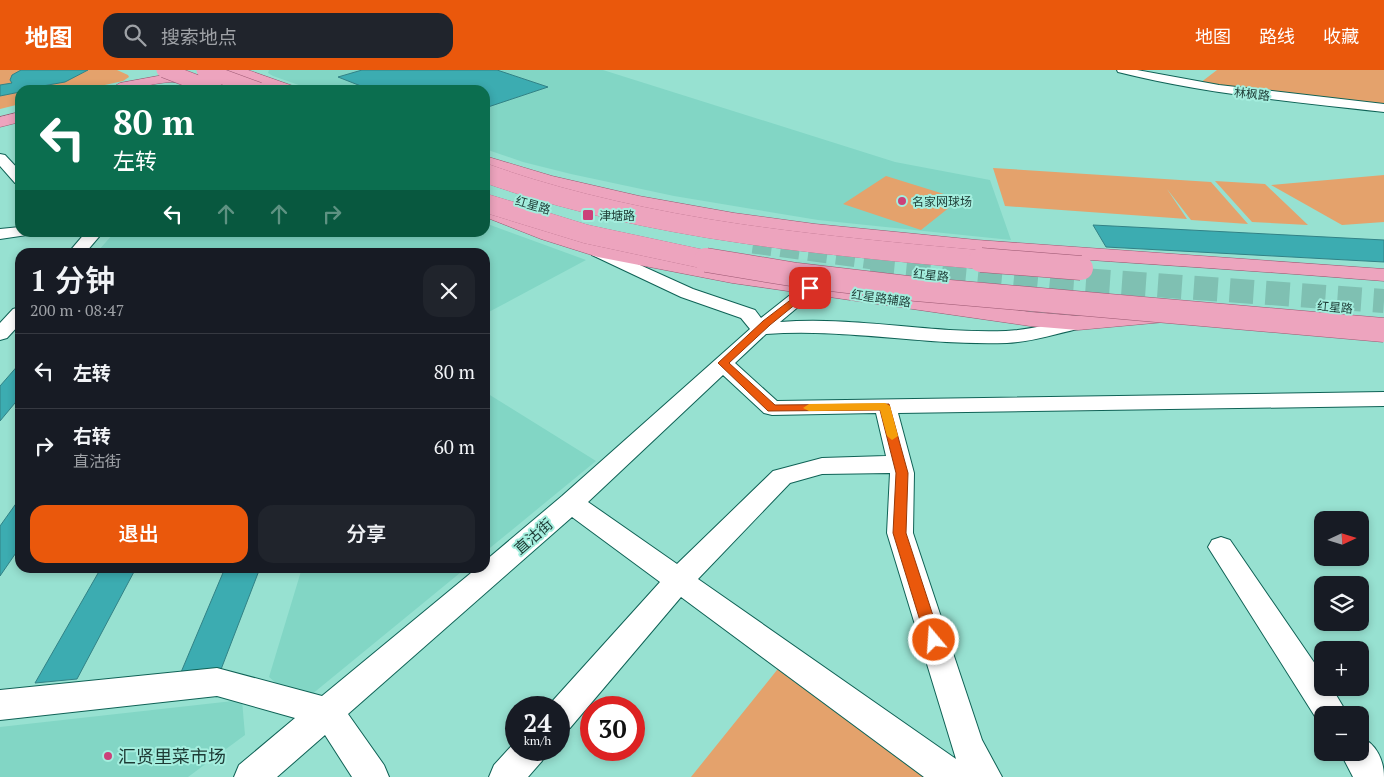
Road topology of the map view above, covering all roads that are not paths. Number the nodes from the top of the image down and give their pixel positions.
1 (235, 70) edge
2 (1122, 70) edge
3 (136, 71) edge
4 (252, 73) edge
5 (211, 76) edge
6 (160, 78) edge
7 (185, 84) edge
8 (122, 85) edge
9 (128, 85) edge
10 (145, 85) edge
11 (242, 85) tunnel mouth
12 (280, 85) edge
13 (1384, 108) edge
14 (15, 111) edge
15 (0, 115) edge
16 (15, 118) edge
17 (0, 122) edge
18 (0, 158) edge
19 (490, 163) edge
20 (15, 174) edge
21 (490, 175) edge
22 (490, 192) edge
23 (490, 205) edge
24 (490, 212) edge
25 (15, 233) edge
26 (0, 234) edge
27 (90, 237) edge
28 (81, 248) edge
29 (598, 251) junction
30 (1384, 274) edge
31 (810, 288) junction
32 (1384, 290) edge
33 (1384, 312) edge
34 (1166, 315) dead end
35 (15, 318) edge
36 (1078, 324) junction
37 (760, 329) junction
38 (1384, 330) edge
39 (0, 334) edge
40 (723, 363) junction
41 (1384, 400) edge
42 (885, 406) junction
43 (900, 464) junction
44 (571, 503) junction
45 (1221, 547) dead end
46 (490, 573) edge
47 (490, 573) edge
48 (679, 580) junction
49 (570, 704) edge
50 (0, 705) edge
51 (1326, 706) edge
52 (328, 712) junction
53 (520, 761) edge
54 (1363, 761) edge
55 (251, 777) edge
56 (372, 777) edge
57 (506, 777) edge
58 (953, 777) edge
59 (985, 777) edge
60 (1374, 777) edge

1 - 4 main road
2 - 13 street, 林枫路
3 - 6 main road
3 - 8 main road
4 - 12 main road
5 - 6 main road, bridge
5 - 7 main road
5 - 11 main road, bridge
6 - 7 main road
6 - 7 main road
6 - 9 main road
6 - 10 main road
14 - 15 main road
16 - 17 main road
18 - 20 street
19 - 30 main road
21 - 32 main road, 红星路, bridge
22 - 33 main road, 红星路
23 - 38 main road, bridge
24 - 29 main road, 红星路辅路
25 - 26 street
27 - 28 street
29 - 31 main road, 红星路辅路
29 - 37 street
31 - 36 main road, 红星路辅路
31 - 37 street, 直沽街
34 - 36 main road, 红星路辅路
35 - 39 street
36 - 37 street
37 - 40 street, 直沽街
40 - 42 street
40 - 44 street, 直沽街
41 - 42 street
42 - 43 street
43 - 48 street
43 - 59 street
44 - 46 street, 直沽街
44 - 48 street
45 - 51 street
47 - 52 street, 直沽街
48 - 49 street
48 - 58 street
50 - 52 street
52 - 55 street, 直沽街
52 - 56 street
53 - 57 street
54 - 60 street

